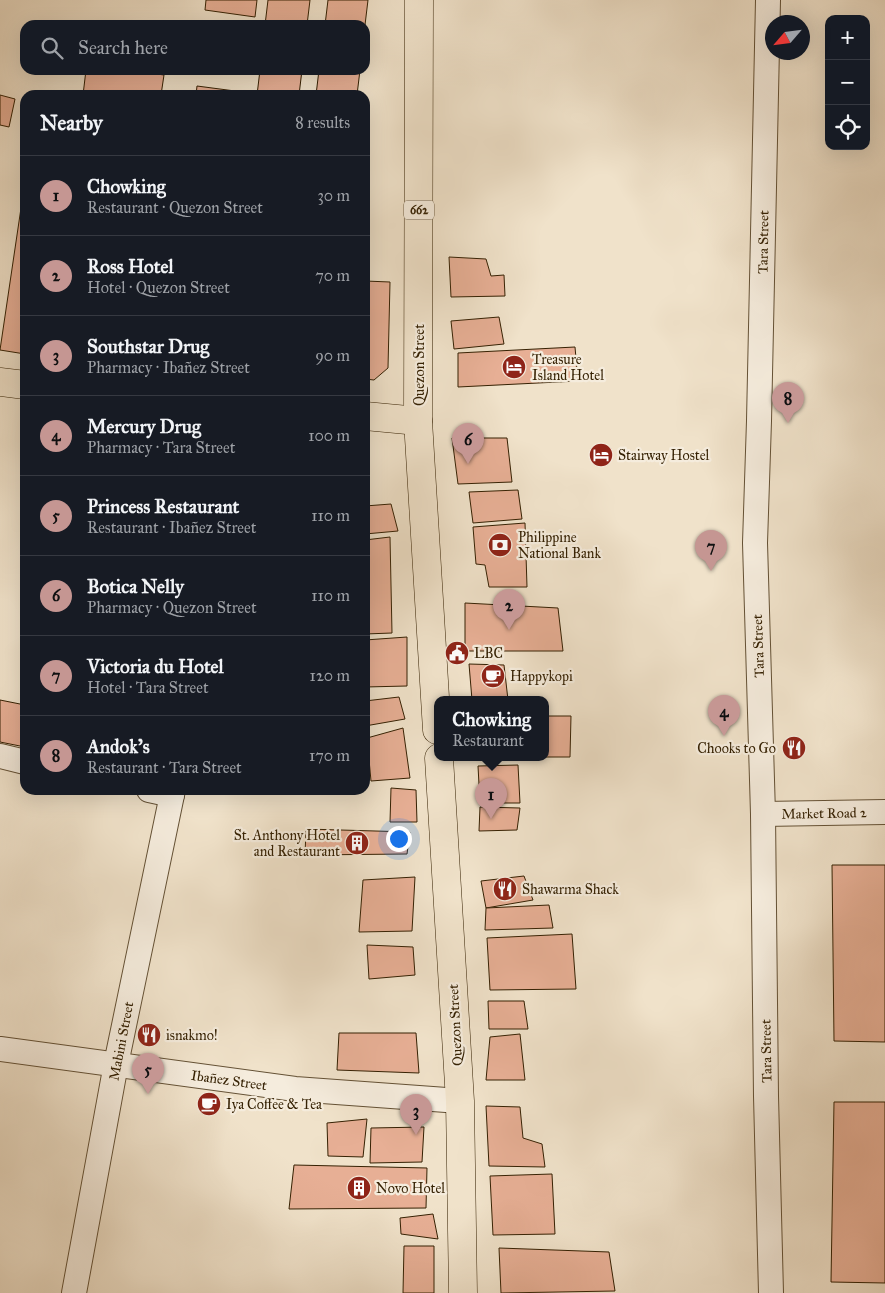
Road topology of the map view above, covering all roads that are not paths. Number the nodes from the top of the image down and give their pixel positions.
1 (419, 0) edge
2 (768, 0) edge
3 (0, 382) edge
4 (20, 384) edge
5 (370, 416) edge
6 (418, 421) junction
7 (435, 696) edge
8 (0, 756) edge
9 (20, 761) edge
10 (439, 761) edge
11 (164, 795) edge
12 (885, 812) edge
13 (764, 814) junction
14 (0, 1049) edge
15 (116, 1064) junction
16 (460, 1101) junction
17 (74, 1293) edge
18 (463, 1293) edge
19 (771, 1293) edge

1 - 6 main road, Quezon Street / 662
2 - 13 street, Tara Street
3 - 4 main road
5 - 6 main road
6 - 7 main road, Quezon Street
8 - 9 street
10 - 16 main road, Quezon Street
11 - 15 street, Mabini Street
12 - 13 street, Market Road 2
13 - 19 street, Tara Street
14 - 15 street, Ibañez Street
15 - 16 street, Ibañez Street
15 - 17 street, Mabini Street
16 - 18 main road, Quezon Street

